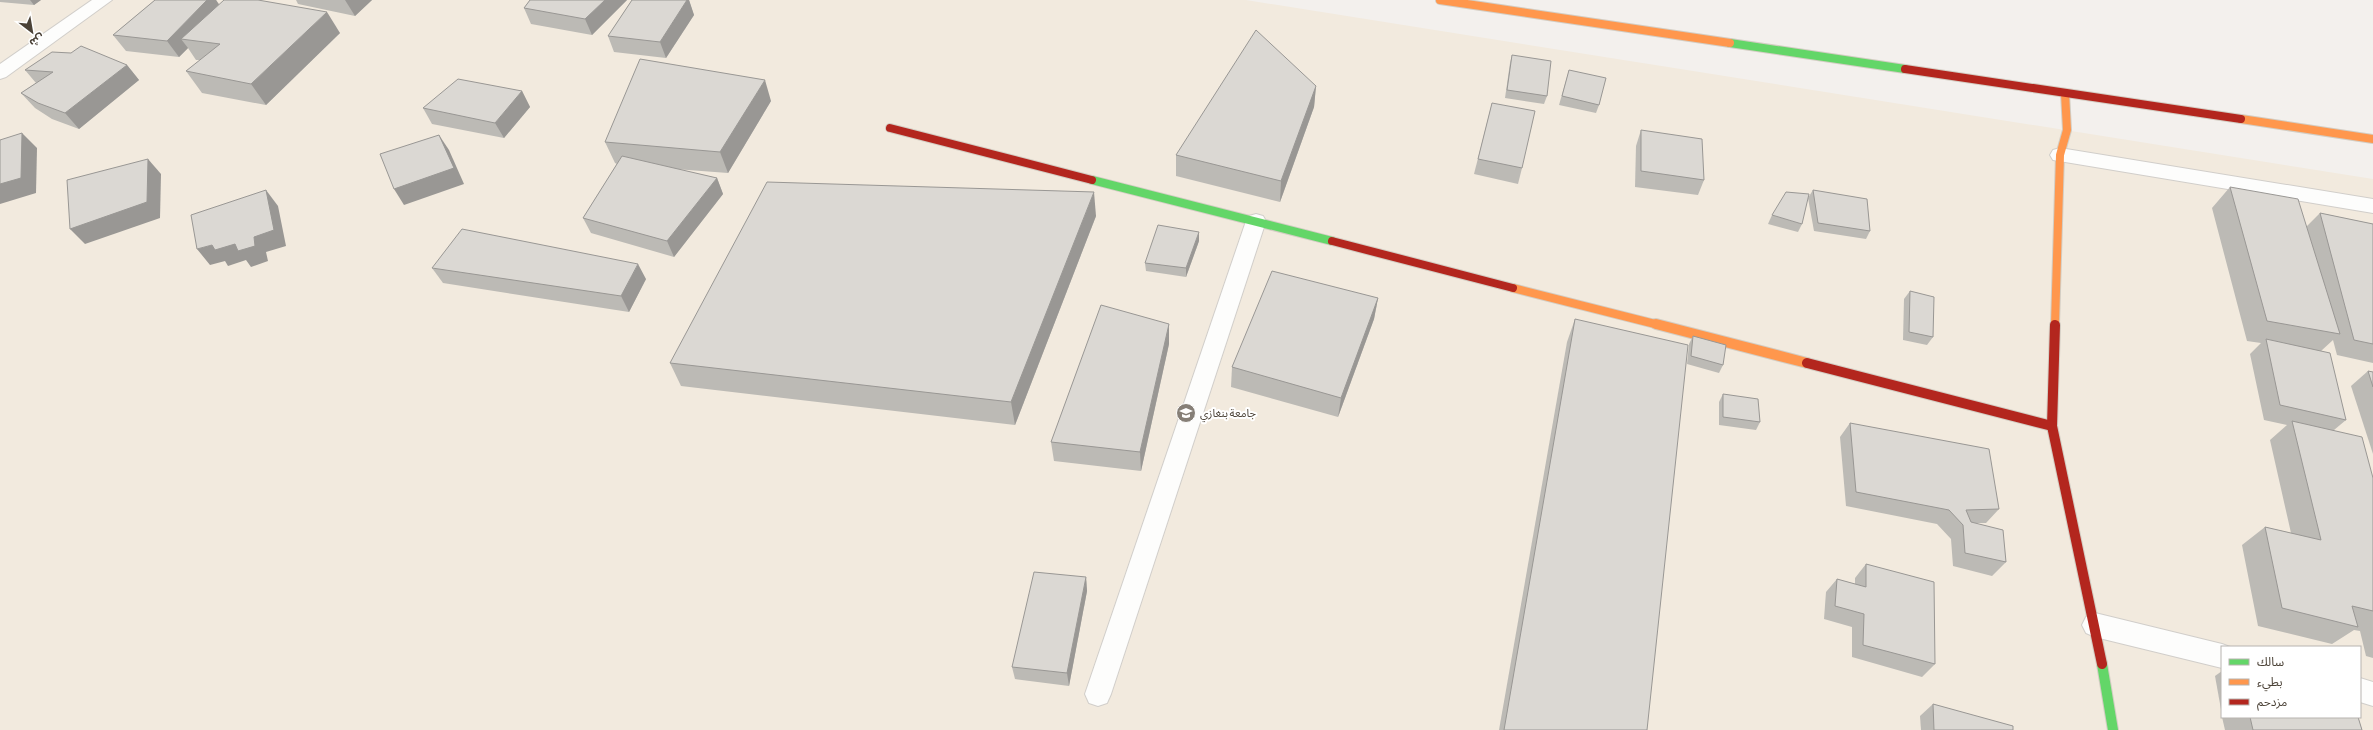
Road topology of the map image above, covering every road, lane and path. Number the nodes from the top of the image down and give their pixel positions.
1 (103, 0) edge
2 (1440, 0) edge
3 (0, 73) edge
4 (2065, 93) junction
5 (890, 128) dead end
6 (2373, 139) edge
7 (2060, 155) junction
8 (2373, 206) edge
9 (1256, 221) junction
10 (2052, 426) junction
11 (2095, 625) junction
12 (2221, 656) edge
13 (2361, 690) edge
14 (1098, 694) dead end
15 (2373, 694) edge
16 (2113, 730) edge

1 - 3 street
2 - 4 street
4 - 6 street
4 - 7 street
5 - 9 street
7 - 8 street
7 - 10 street
9 - 10 street
9 - 14 street
10 - 11 street
11 - 12 street
11 - 16 street
13 - 15 street

